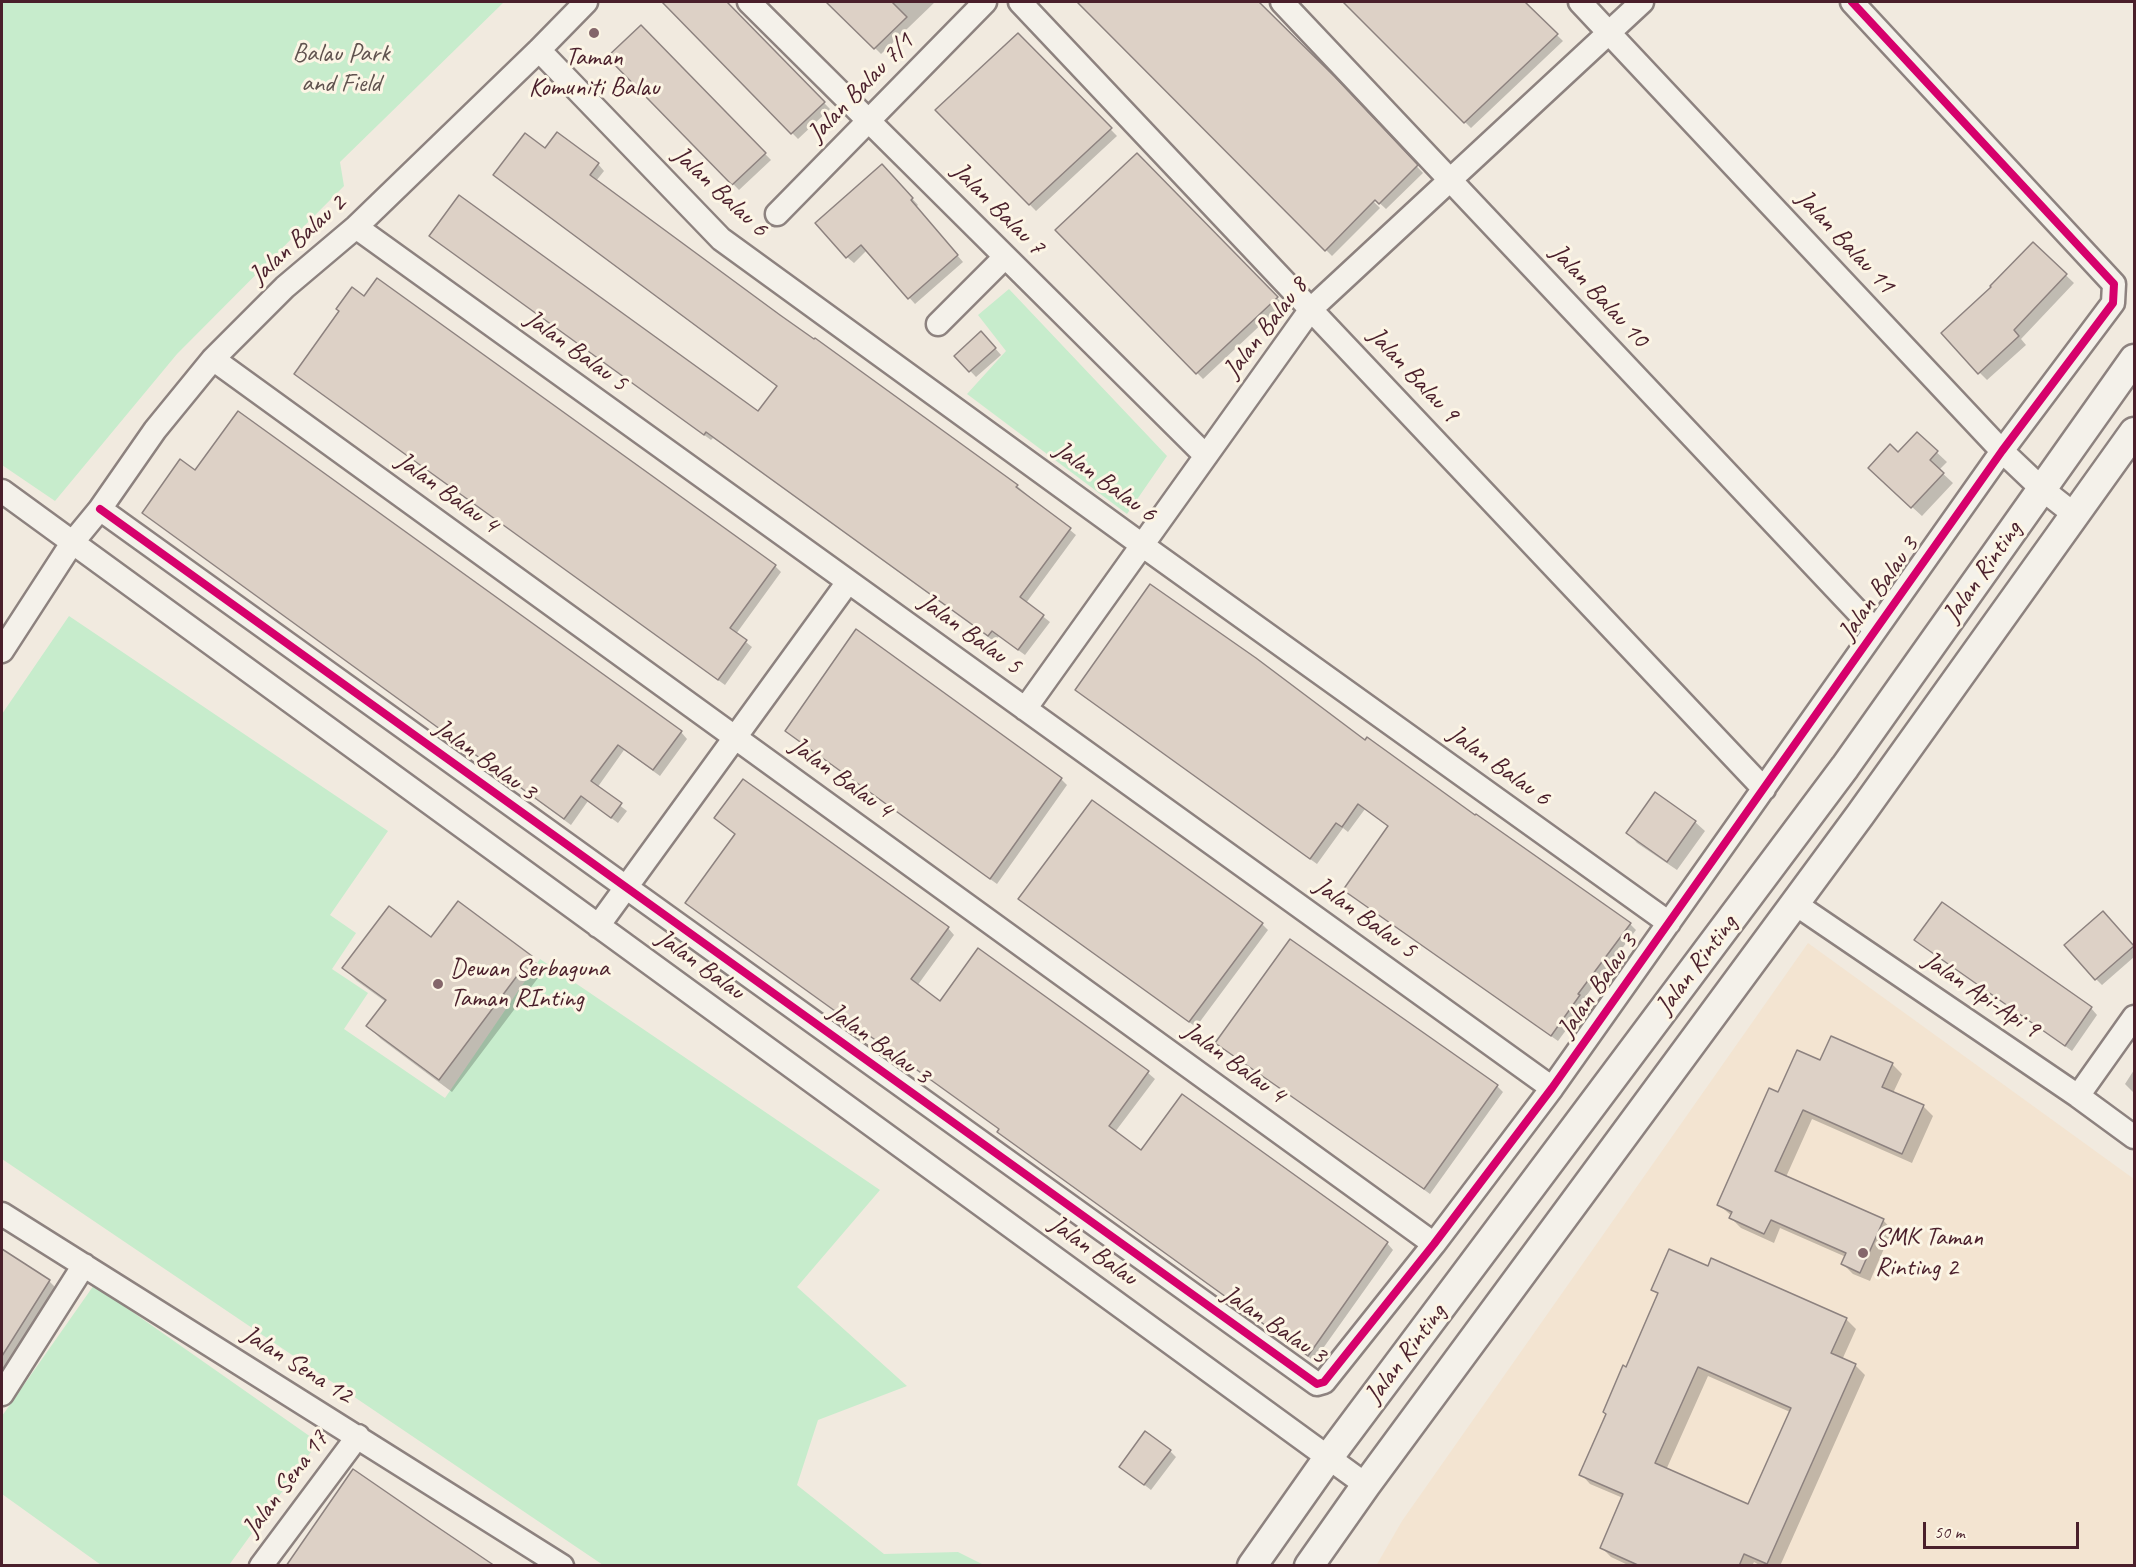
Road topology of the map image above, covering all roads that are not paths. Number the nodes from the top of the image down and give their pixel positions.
1 (586, 2) edge
2 (749, 2) edge
3 (985, 2) edge
4 (1020, 2) edge
5 (1282, 2) edge
6 (1580, 2) edge
7 (1642, 2) edge
8 (1852, 2) edge
9 (1610, 33) junction
10 (539, 50) junction
11 (868, 120) junction
12 (1451, 180) junction
13 (777, 214) dead end
14 (356, 227) junction
15 (1005, 257) junction
16 (1311, 309) junction
17 (938, 324) dead end
18 (2134, 358) edge
19 (213, 359) junction
20 (2134, 432) edge
21 (2002, 451) junction
22 (1206, 456) junction
23 (2042, 489) junction
24 (2, 491) edge
25 (100, 509) junction
26 (2075, 515) junction
27 (72, 543) junction
28 (1142, 545) junction
29 (848, 582) junction
30 (1875, 630) junction
31 (2, 651) edge
32 (1025, 709) junction
33 (735, 737) junction
34 (1764, 789) junction
35 (626, 887) junction
36 (1794, 903) junction
37 (1669, 923) junction
38 (598, 926) junction
39 (2134, 1017) edge
40 (1552, 1088) junction
41 (2078, 1096) junction
42 (2134, 1137) edge
43 (2, 1214) edge
44 (1434, 1244) junction
45 (84, 1265) junction
46 (2, 1394) edge
47 (358, 1436) junction
48 (1328, 1458) junction
49 (1366, 1485) junction
50 (261, 1566) edge
51 (562, 1566) edge
52 (1252, 1566) edge
53 (1309, 1566) edge

1 - 10 street, Jalan Balau 2
2 - 11 street, Jalan Balau 7
3 - 11 street, Jalan Balau 7/1
4 - 16 street, Jalan Balau 9
5 - 12 street, Jalan Balau 10
6 - 9 street, Jalan Balau 11
7 - 9 street, Jalan Balau 8
8 - 21 street, Jalan Balau 3
9 - 12 street, Jalan Balau 8
9 - 21 street, Jalan Balau 11
10 - 14 street, Jalan Balau 2
10 - 28 street, Jalan Balau 6
11 - 13 street, Jalan Balau 7/1
11 - 15 street, Jalan Balau 7
12 - 16 street, Jalan Balau 8
12 - 30 street, Jalan Balau 10
14 - 19 street, Jalan Balau 2
14 - 29 street, Jalan Balau 5
15 - 17 street
15 - 22 street, Jalan Balau 7
16 - 22 street, Jalan Balau 8
16 - 34 street, Jalan Balau 9
18 - 23 main road, Jalan Rinting
19 - 25 street, Jalan Balau 2
19 - 33 street, Jalan Balau 4
20 - 26 main road, Jalan Rinting
21 - 23 street, Jalan Balau 11
21 - 30 street, Jalan Balau 3
22 - 28 street, Jalan Balau 8
23 - 26 street, Jalan Balau 11
23 - 48 main road, Jalan Rinting
24 - 27 street, Jalan Balau
25 - 27 street, Jalan Balau 2
25 - 35 street, Jalan Balau 3
26 - 36 main road, Jalan Rinting
27 - 31 street, Jalan Balau 2
27 - 38 street, Jalan Balau
28 - 32 street, Jalan Balau 8
28 - 37 street, Jalan Balau 6
29 - 32 street, Jalan Balau 5
29 - 33 street
30 - 34 street, Jalan Balau 3
32 - 40 street, Jalan Balau 5
33 - 35 street
33 - 44 street, Jalan Balau 4
34 - 37 street, Jalan Balau 3
35 - 38 street
35 - 44 street, Jalan Balau 3
36 - 41 street, Jalan Api-Api 9
36 - 49 main road, Jalan Rinting
37 - 40 street, Jalan Balau 3
38 - 48 street, Jalan Balau
39 - 41 street
40 - 44 street, Jalan Balau 3
41 - 42 street, Jalan Api-Api 9
43 - 45 street, Jalan Sena 12
45 - 46 street
45 - 47 street, Jalan Sena 12
47 - 50 street, Jalan Sena 17
47 - 51 street, Jalan Sena 12
48 - 49 street, Jalan Balau
48 - 52 main road, Jalan Rinting
49 - 53 main road, Jalan Rinting

